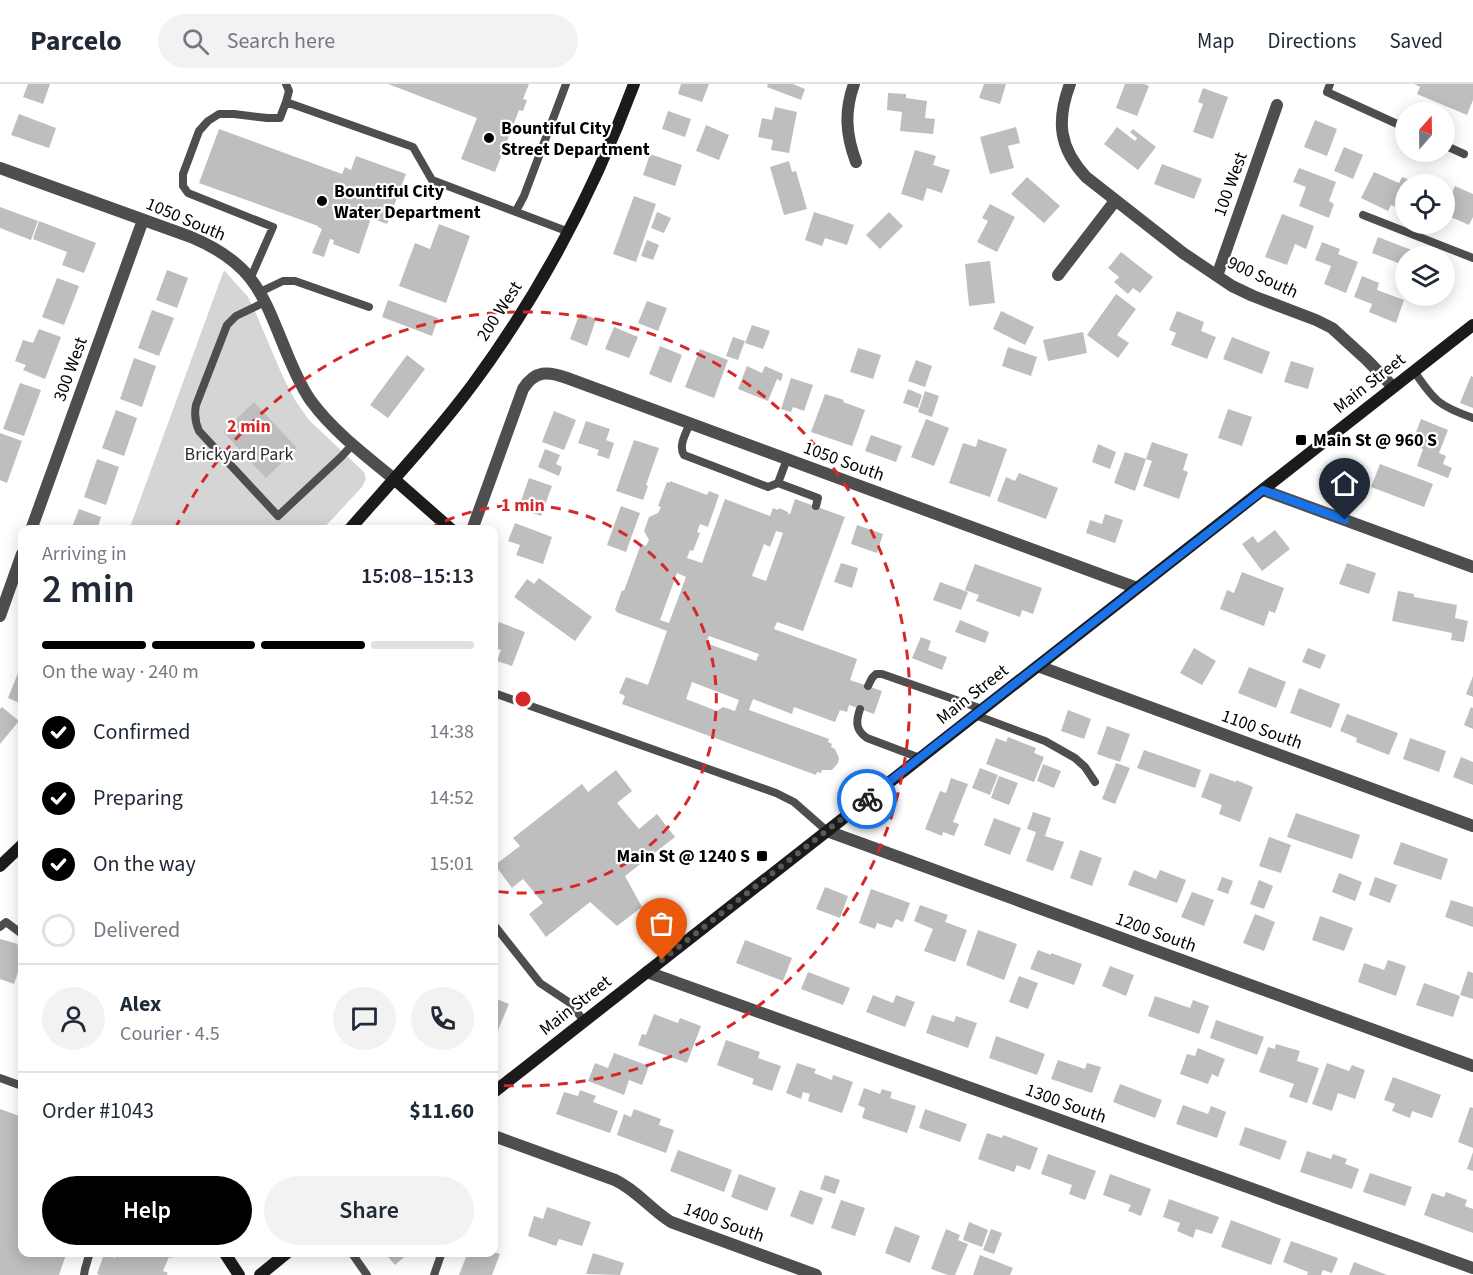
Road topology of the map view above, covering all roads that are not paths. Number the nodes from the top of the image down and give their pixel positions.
1 (286, 84) edge
2 (566, 84) edge
3 (634, 84) edge
4 (854, 84) edge
5 (1070, 84) edge
6 (1330, 84) edge
7 (286, 102) junction
8 (1277, 105) dead end
9 (1395, 123) edge
10 (1455, 150) edge
11 (1464, 154) dead end
12 (856, 162) dead end
13 (0, 168) edge
14 (1115, 201) junction
15 (516, 211) junction
16 (1363, 215) dead end
17 (143, 220) junction
18 (569, 232) junction
19 (1473, 258) edge
20 (1058, 275) dead end
21 (1217, 276) junction
22 (251, 278) junction
23 (263, 297) junction
24 (369, 307) dead end
25 (1473, 325) edge
26 (1414, 371) junction
27 (1393, 387) junction
28 (1473, 418) edge
29 (690, 423) junction
30 (353, 444) junction
31 (787, 459) junction
32 (394, 479) junction
33 (778, 483) junction
34 (1263, 490) junction
35 (816, 506) dead end
36 (33, 525) edge
37 (353, 525) edge
38 (446, 525) edge
39 (474, 525) edge
40 (18, 565) edge
41 (1473, 567) edge
42 (1137, 588) junction
43 (0, 616) edge
44 (1038, 666) junction
45 (868, 686) dead end
46 (498, 694) edge
47 (860, 709) dead end
48 (978, 712) junction
49 (920, 758) junction
50 (1095, 782) dead end
51 (1473, 826) edge
52 (827, 831) junction
53 (18, 849) edge
54 (0, 866) edge
55 (0, 927) edge
56 (498, 930) edge
57 (18, 931) edge
58 (647, 972) junction
59 (584, 1021) junction
60 (1473, 1066) edge
61 (0, 1078) edge
62 (18, 1085) edge
63 (498, 1089) edge
64 (498, 1137) edge
65 (89, 1257) edge
66 (227, 1257) edge
67 (282, 1257) edge
68 (354, 1257) edge
69 (440, 1257) edge
70 (1473, 1268) edge
71 (84, 1275) edge
72 (239, 1275) edge
73 (260, 1275) edge
74 (367, 1275) edge
75 (434, 1275) edge
76 (816, 1275) edge

1 - 7 lane
2 - 15 lane
3 - 18 street, 200 West
4 - 12 street
5 - 14 street, 900 South
6 - 9 lane
7 - 15 lane
7 - 22 lane
8 - 21 street, 100 West
10 - 11 lane
13 - 17 street, 1050 South
14 - 20 street
14 - 21 street, 900 South
15 - 18 lane
16 - 19 lane
17 - 22 street, 1050 South
17 - 36 street, 300 West
18 - 32 street, 200 West
21 - 27 street, 900 South
22 - 23 street, 1050 South
23 - 24 lane
23 - 30 street, 1050 South
23 - 30 lane
25 - 26 street, Main Street
26 - 27 street, Main Street
26 - 28 lane
27 - 34 street, Main Street
29 - 31 street, 1050 South
29 - 33 lane
29 - 39 street, 1050 South
30 - 32 street, 1050 South
31 - 33 lane
31 - 42 street, 1050 South
32 - 37 street, 200 West
32 - 38 street
33 - 35 lane
34 - 41 street
34 - 42 street, Main Street
40 - 43 street
42 - 44 street, Main Street
44 - 48 street, Main Street
44 - 51 street, 1100 South
45 - 48 lane
46 - 52 lane
47 - 49 lane
48 - 49 street, Main Street
48 - 50 lane
49 - 52 street, Main Street
52 - 58 street, Main Street
52 - 60 street, 1200 South
53 - 54 street
55 - 57 lane
56 - 59 lane
58 - 59 street, Main Street
58 - 70 street, 1300 South
59 - 63 street, Main Street
61 - 62 lane
64 - 76 street, 1400 South
65 - 71 lane
66 - 72 street
67 - 73 street
68 - 74 lane
69 - 75 lane

